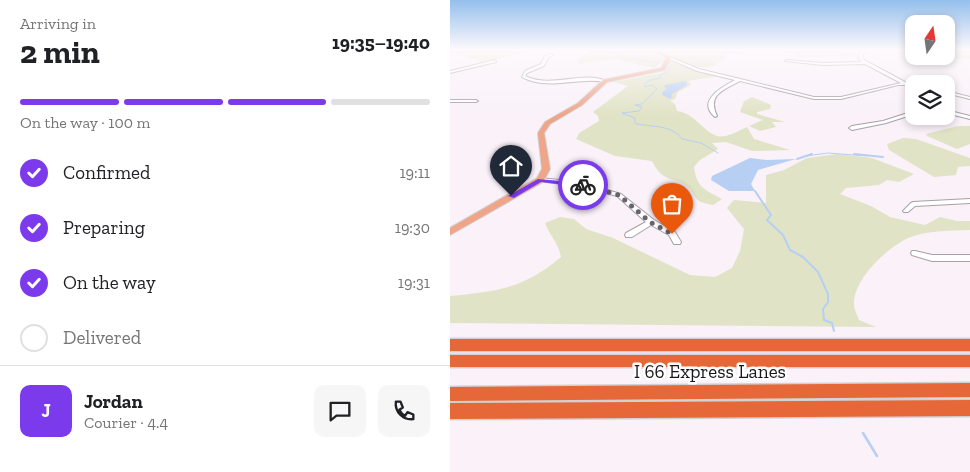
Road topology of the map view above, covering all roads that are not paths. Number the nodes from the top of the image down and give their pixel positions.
1 (529, 71) edge
2 (656, 71) edge
3 (702, 71) edge
4 (880, 71) edge
5 (740, 80) junction
6 (605, 81) junction
7 (905, 83) joint
8 (955, 94) edge
9 (970, 98) edge
10 (450, 101) edge
11 (476, 101) dead end
12 (955, 114) edge
13 (905, 115) edge
14 (715, 116) dead end
15 (970, 118) edge
16 (852, 128) dead end
17 (540, 180) junction
18 (970, 201) edge
19 (906, 211) dead end
20 (650, 222) junction
21 (450, 232) edge
22 (629, 235) dead end
23 (677, 242) dead end
24 (915, 253) dead end
25 (970, 258) edge
26 (450, 345) edge
27 (970, 345) edge
28 (450, 360) edge
29 (970, 360) edge
30 (970, 390) edge
31 (450, 394) edge
32 (970, 408) edge
33 (450, 412) edge

1 - 6 street
2 - 6 main road
3 - 5 street
4 - 7 street
5 - 7 street
5 - 14 street
6 - 17 main road
8 - 9 street
10 - 11 street
12 - 15 street
13 - 16 street
17 - 20 street
17 - 21 main road
18 - 19 street
20 - 22 street
20 - 23 street
24 - 25 street
26 - 27 highway
28 - 29 highway, I 66 Express Lanes
30 - 31 highway, I 66 Express Lanes
32 - 33 highway

